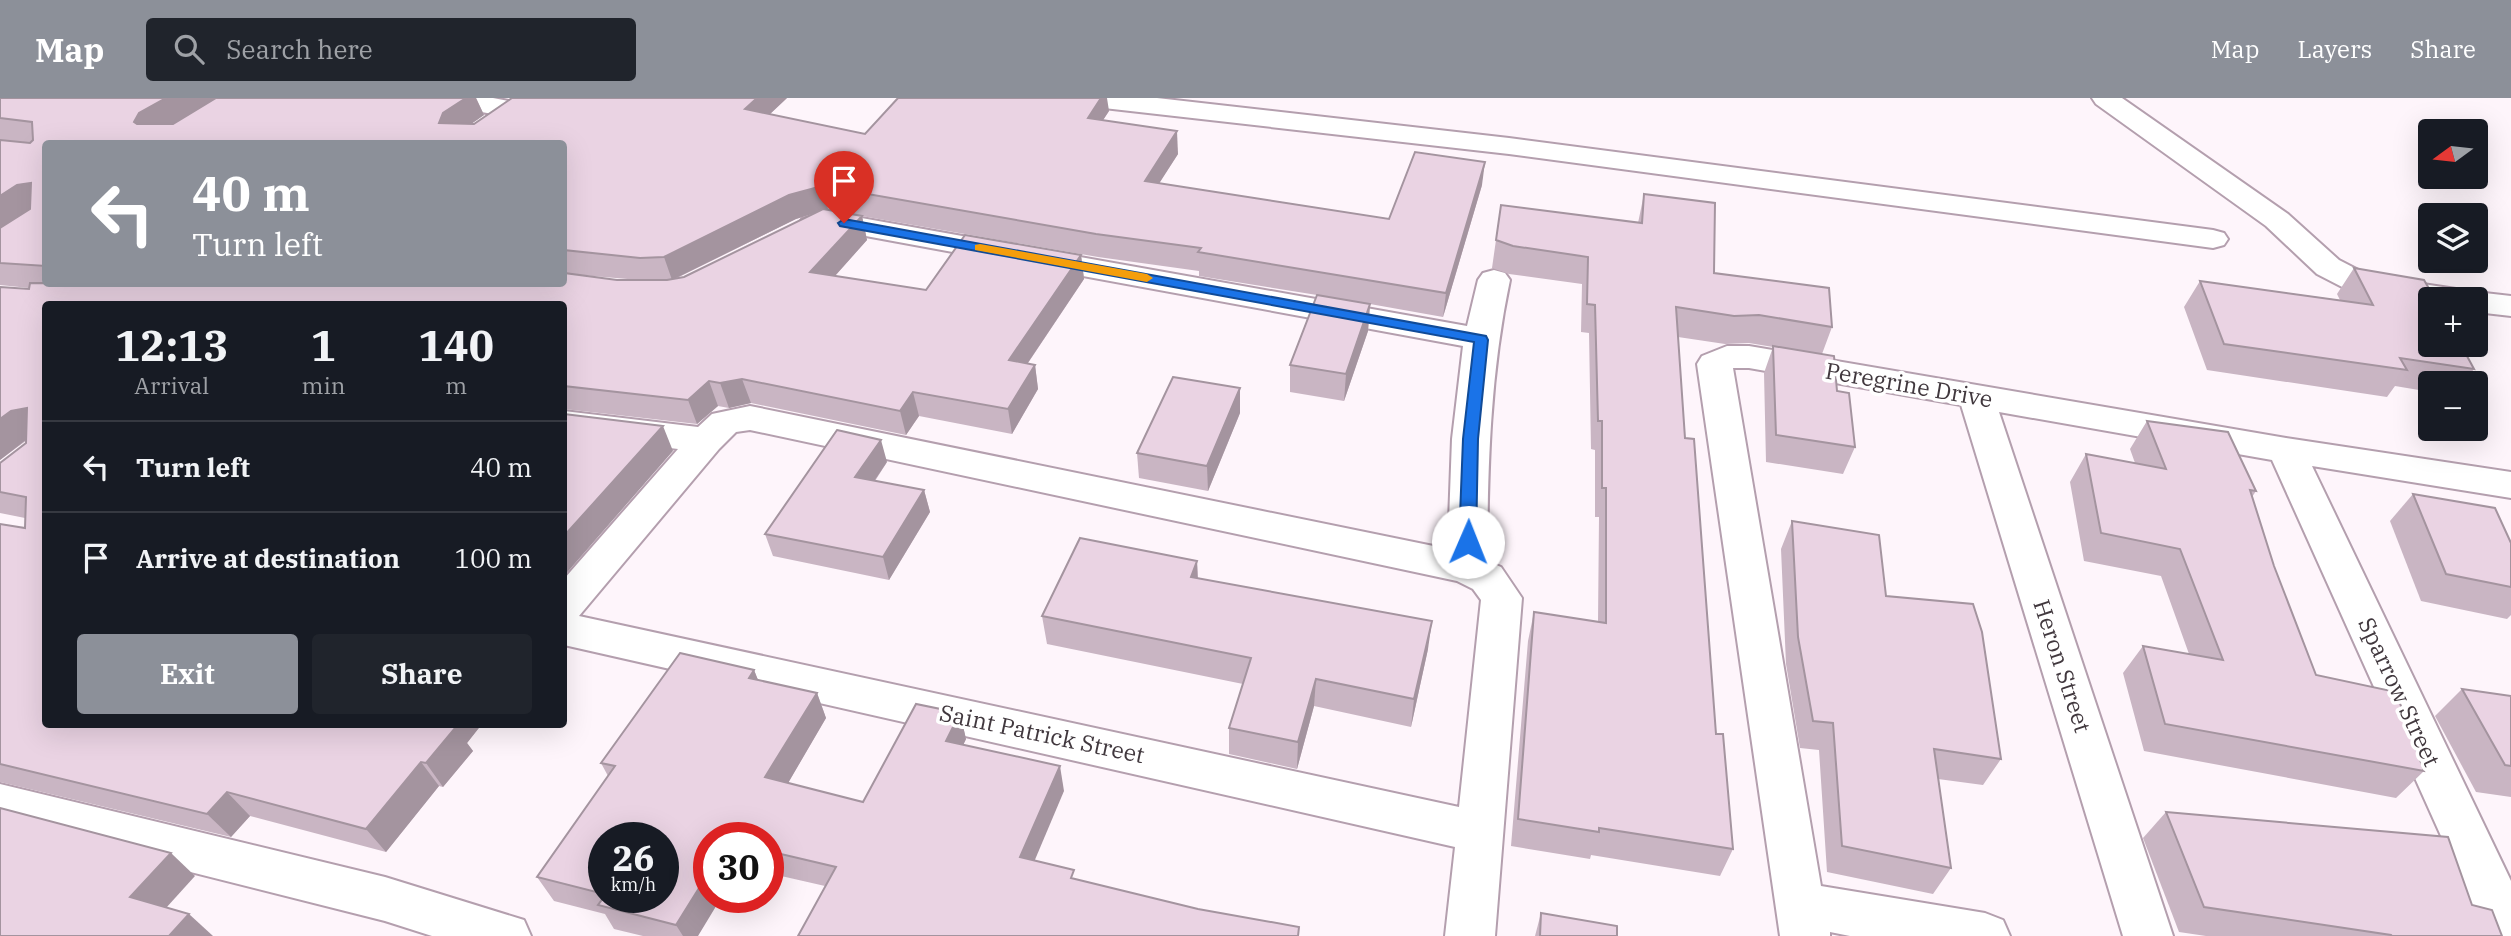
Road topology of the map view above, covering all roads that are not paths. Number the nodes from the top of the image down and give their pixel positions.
1 (447, 98) edge
2 (1086, 98) edge
3 (2105, 98) edge
4 (515, 110) edge
5 (785, 239) edge
6 (2213, 239) dead end
7 (1494, 280) dead end
8 (2418, 294) edge
9 (2488, 303) edge
10 (2511, 306) edge
11 (1481, 340) junction
12 (1976, 396) junction
13 (567, 423) edge
14 (706, 440) junction
15 (2286, 450) junction
16 (2511, 485) edge
17 (1467, 568) junction
18 (567, 602) edge
19 (567, 630) edge
20 (0, 804) edge
21 (1480, 832) junction
22 (1803, 921) edge
23 (2511, 935) edge
24 (506, 936) edge
25 (1470, 936) edge
26 (1986, 936) edge
27 (2147, 936) edge

1 - 4 street
2 - 6 street
3 - 8 street
5 - 11 street
7 - 11 street
9 - 10 street
11 - 17 street
12 - 15 street, Peregrine Drive
12 - 22 street, Peregrine Drive
12 - 27 street, Heron Street
13 - 14 street
14 - 17 street
14 - 18 street
15 - 16 street, Peregrine Drive
15 - 23 street, Sparrow Street
17 - 21 street
19 - 21 street, Saint Patrick Street
20 - 24 street
21 - 25 street
22 - 26 street

